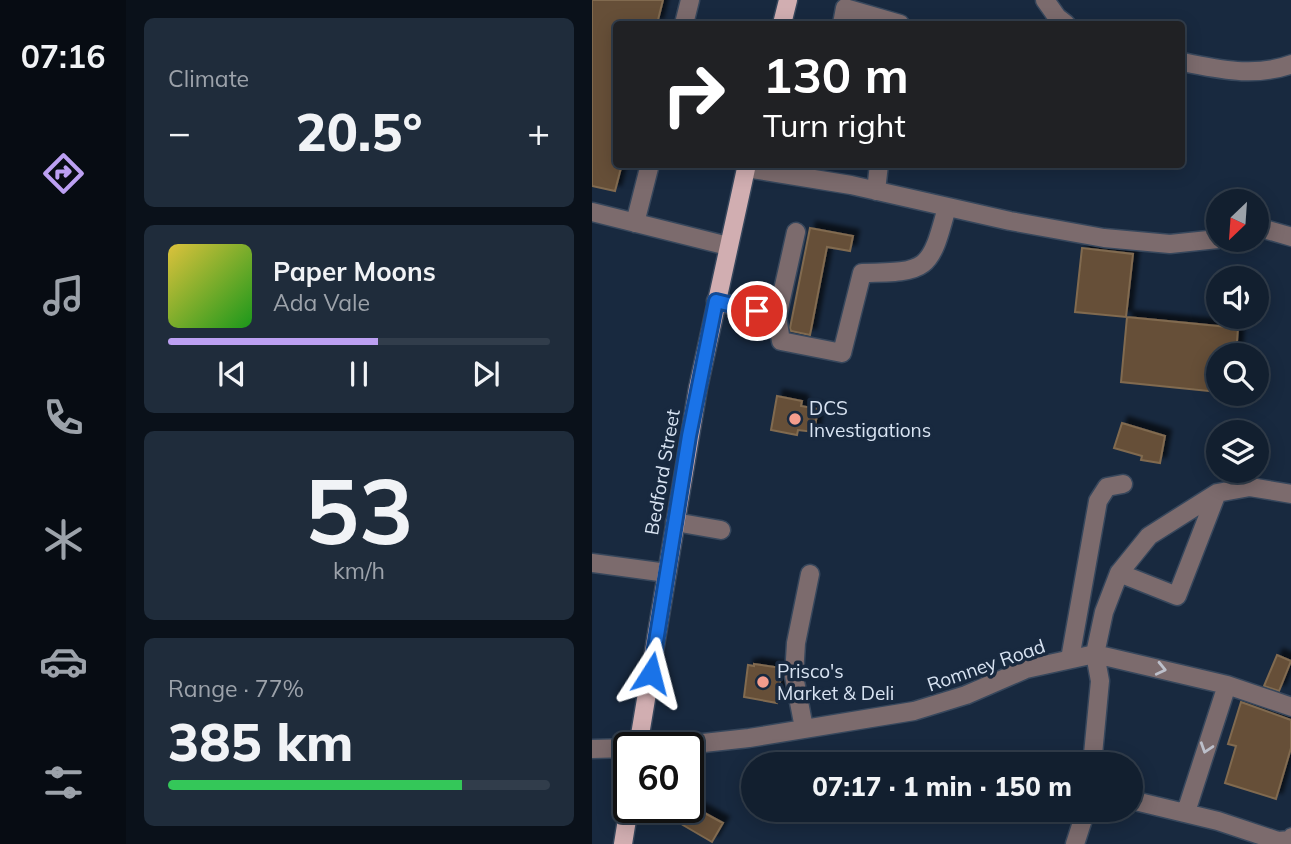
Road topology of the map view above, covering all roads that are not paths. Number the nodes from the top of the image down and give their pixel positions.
1 (690, 0) edge
2 (788, 0) edge
3 (1045, 0) edge
4 (685, 21) edge
5 (783, 21) edge
6 (843, 21) edge
7 (889, 21) edge
8 (1063, 21) edge
9 (1185, 63) edge
10 (1291, 64) edge
11 (649, 168) edge
12 (747, 168) edge
13 (757, 168) edge
14 (879, 168) edge
15 (876, 191) junction
16 (947, 207) junction
17 (592, 212) edge
18 (636, 223) junction
19 (1269, 231) edge
20 (796, 232) dead end
21 (1291, 237) edge
22 (1206, 240) edge
23 (728, 246) junction
24 (716, 301) junction
25 (777, 317) junction
26 (1123, 484) dead end
27 (1217, 493) junction
28 (1291, 494) edge
29 (675, 522) junction
30 (721, 530) dead end
31 (593, 567) edge
32 (667, 573) junction
33 (810, 573) dead end
34 (1119, 573) junction
35 (1095, 654) junction
36 (1070, 659) junction
37 (1227, 685) junction
38 (1291, 707) edge
39 (804, 728) junction
40 (642, 732) edge
41 (704, 743) edge
42 (592, 748) edge
43 (613, 748) edge
44 (1093, 752) edge
45 (1143, 803) edge
46 (1185, 812) junction
47 (1082, 822) edge
48 (626, 823) edge
49 (1291, 839) edge
50 (623, 844) edge
51 (1075, 844) edge

1 - 4 street
2 - 5 main road
3 - 8 street
6 - 7 street
9 - 10 street
11 - 18 street
12 - 23 main road, Bedford Street
13 - 15 street
14 - 15 street
15 - 16 street
16 - 22 street
16 - 25 street
17 - 18 street
18 - 23 street
19 - 21 street
20 - 25 street
23 - 24 main road, Bedford Street
24 - 25 street
24 - 29 main road, Bedford Street
26 - 36 street
27 - 28 street
27 - 34 street
27 - 34 street
29 - 30 street
29 - 32 main road, Bedford Street
31 - 32 street
32 - 40 main road, Bedford Street
33 - 39 street
34 - 35 street
35 - 36 street, Romney Road
35 -> 37 street
35 - 44 street
36 - 39 street, Romney Road
37 - 38 street
37 -> 46 street
39 - 41 street, Romney Road
42 - 43 street
45 - 46 street
46 - 49 street
47 - 51 street
48 - 50 main road

